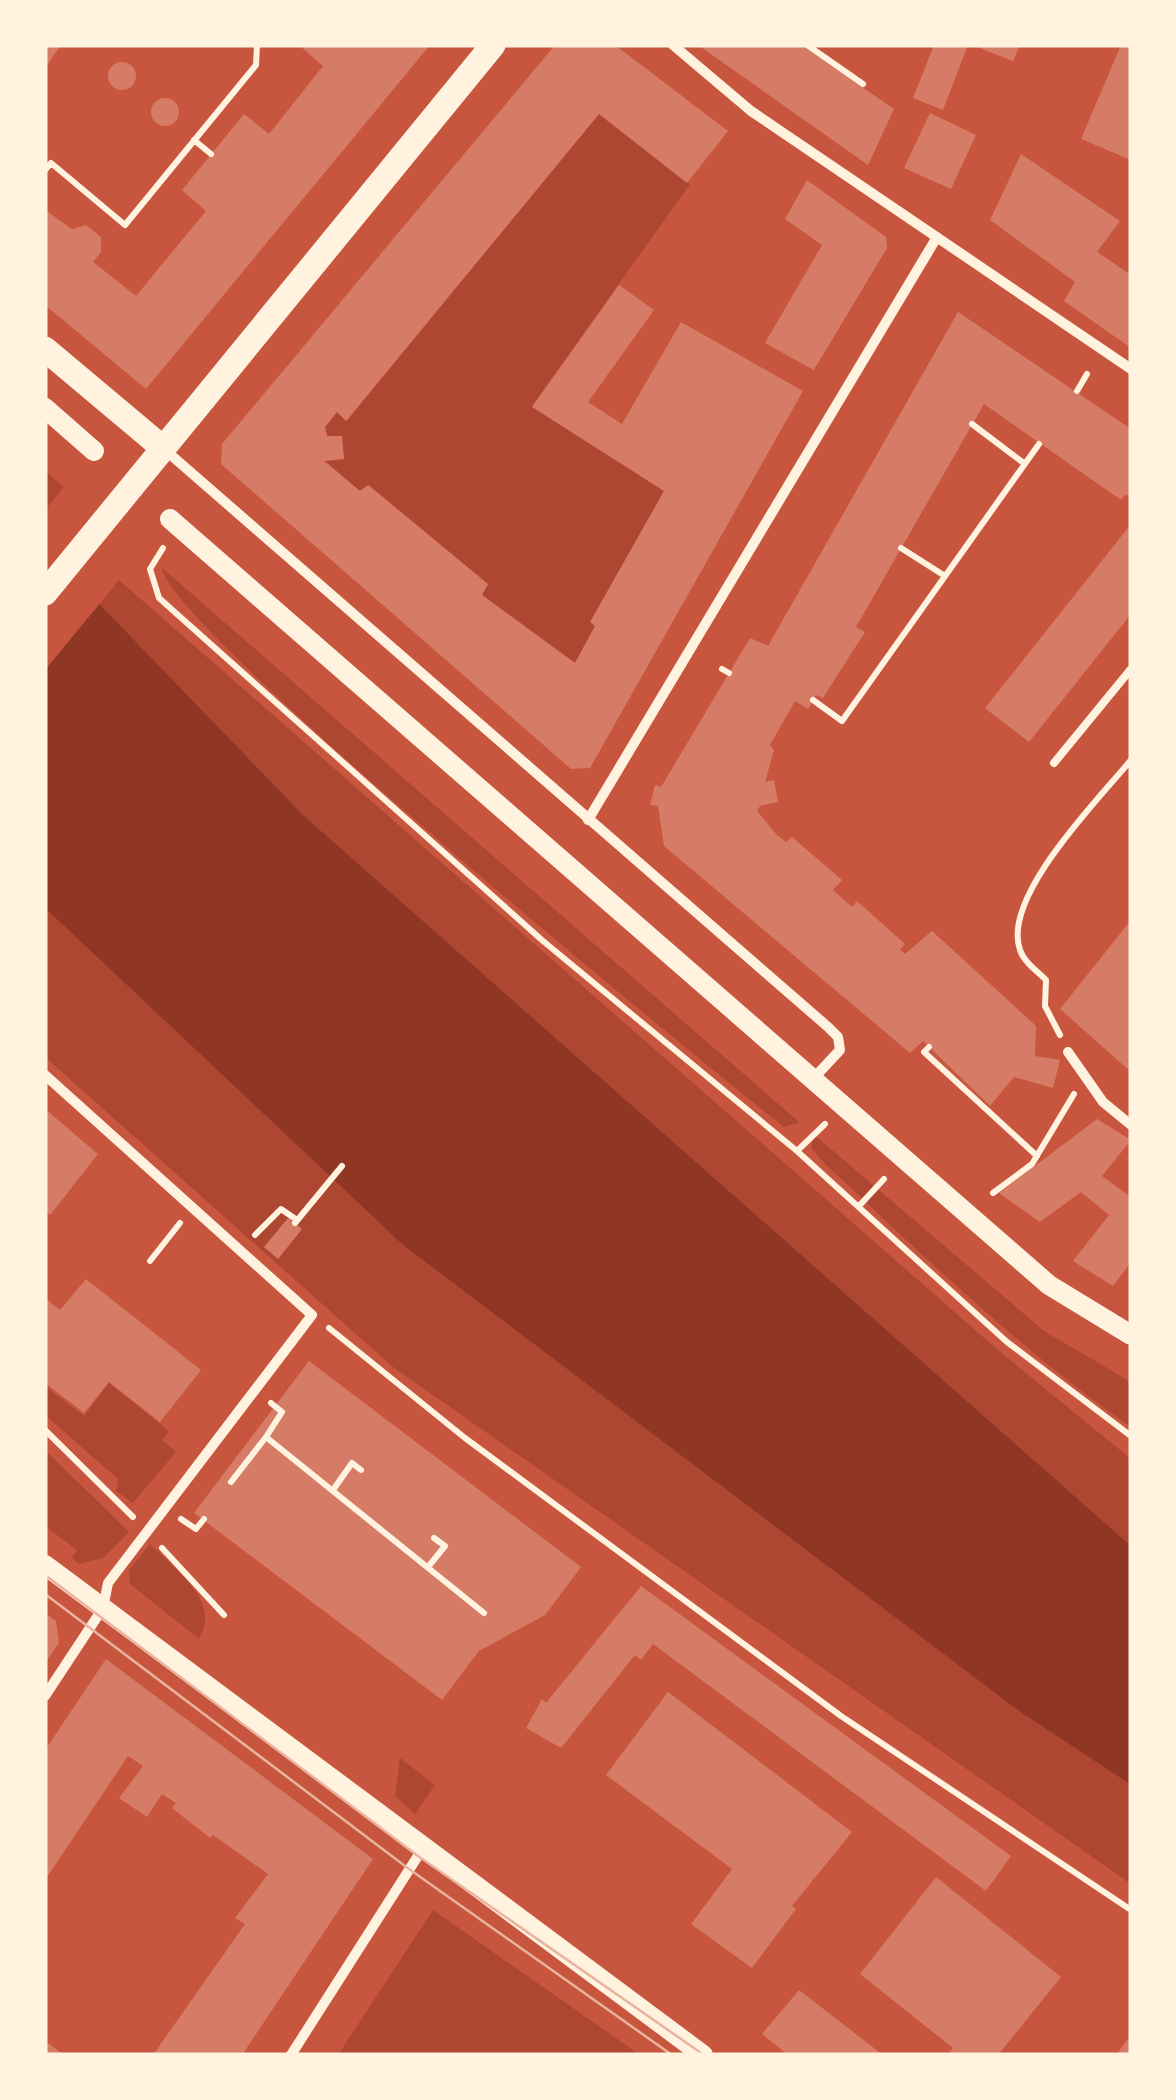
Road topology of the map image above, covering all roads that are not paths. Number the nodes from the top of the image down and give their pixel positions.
1 (673, 45) edge
2 (482, 48) edge
3 (937, 237) junction
4 (45, 349) edge
5 (1131, 368) edge
6 (45, 408) edge
7 (94, 451) dead end
8 (158, 456) junction
9 (170, 519) dead end
10 (45, 593) edge
11 (1131, 669) edge
12 (1054, 763) dead end
13 (588, 820) junction
14 (1068, 1052) road end
15 (45, 1075) edge
16 (811, 1080) junction
17 (1131, 1125) edge
18 (1131, 1335) edge
19 (45, 1565) edge
20 (103, 1608) junction
21 (45, 1696) edge
22 (423, 1848) junction
23 (291, 2055) edge
24 (703, 2055) edge

1 - 3 street
2 - 8 main road
3 - 5 street
3 - 13 street
4 - 8 main road
6 - 7 main road
8 - 10 main road
8 - 13 street
9 - 16 main road
11 - 12 lane
13 - 16 street
14 - 17 street
15 - 20 street
16 - 18 main road
19 - 20 main road
20 - 21 street
20 - 22 main road
22 - 23 street
22 - 24 main road

